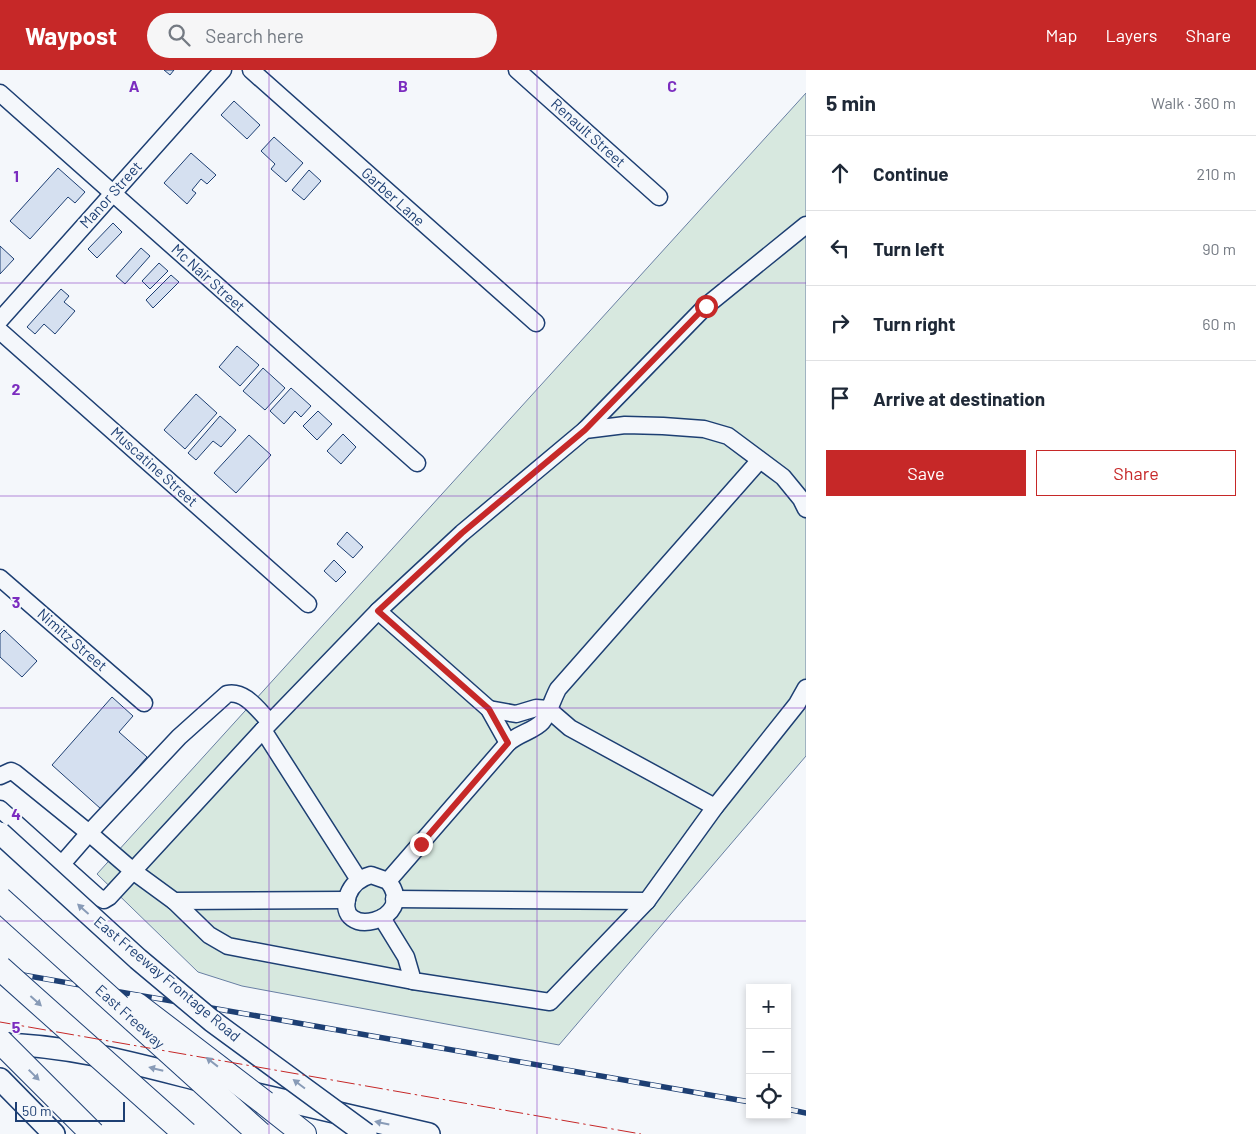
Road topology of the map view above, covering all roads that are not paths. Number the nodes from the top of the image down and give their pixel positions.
1 (223, 70) edge
2 (251, 70) edge
3 (517, 70) edge
4 (0, 93) edge
5 (113, 194) junction
6 (659, 196) dead end
7 (806, 225) edge
8 (0, 320) edge
9 (536, 323) dead end
10 (0, 331) edge
11 (585, 430) junction
12 (759, 461) junction
13 (416, 463) dead end
14 (806, 509) edge
15 (0, 578) edge
16 (308, 604) dead end
17 (378, 611) junction
18 (806, 688) edge
19 (144, 703) dead end
20 (489, 709) junction
21 (548, 709) junction
22 (267, 726) junction
23 (508, 743) junction
24 (0, 776) edge
25 (715, 807) junction
26 (0, 809) edge
27 (0, 833) edge
28 (89, 833) junction
29 (62, 864) junction
30 (132, 871) junction
31 (359, 880) junction
32 (388, 881) junction
33 (0, 899) edge
34 (394, 899) junction
35 (347, 900) junction
36 (174, 901) junction
37 (647, 901) junction
38 (382, 918) junction
39 (0, 968) edge
40 (413, 981) junction
41 (0, 1042) edge
42 (0, 1079) edge
43 (54, 1134) edge
44 (94, 1134) edge
45 (186, 1134) edge
46 (260, 1134) edge
47 (304, 1134) edge
48 (366, 1134) edge
49 (429, 1134) edge

1 - 5 street, Manor Street
2 - 9 street, Garber Lane
3 - 6 street, Renault Street
4 - 5 street, Mc Nair Street
5 - 8 street, Manor Street
5 - 13 street, Mc Nair Street
7 - 11 street
10 - 16 street, Muscatine Street
11 - 12 street
11 - 17 street
12 - 14 street
12 - 21 street
15 - 19 street, Nimitz Street
17 - 20 street
17 - 22 street
18 - 25 street
20 - 21 street
20 - 23 street
21 - 23 street
21 - 25 street
22 - 28 street
22 - 30 street
22 - 31 street
23 - 32 street
24 - 28 street
25 - 37 street
26 - 29 street
48 -> 27 main road, East Freeway Frontage Road, bridge
28 - 29 street
28 - 30 street
29 - 30 street
30 - 36 street
31 - 32 street
31 - 35 street
32 - 34 street
33 - 46 highway, East Freeway, bridge
47 -> 33 highway, bridge
34 - 37 street
34 - 38 street
35 - 36 street
35 - 38 street
36 - 40 street
37 - 40 street
38 - 40 street
39 -> 45 highway, bridge
41 -> 44 highway, bridge
49 -> 41 main road
42 - 43 main road

